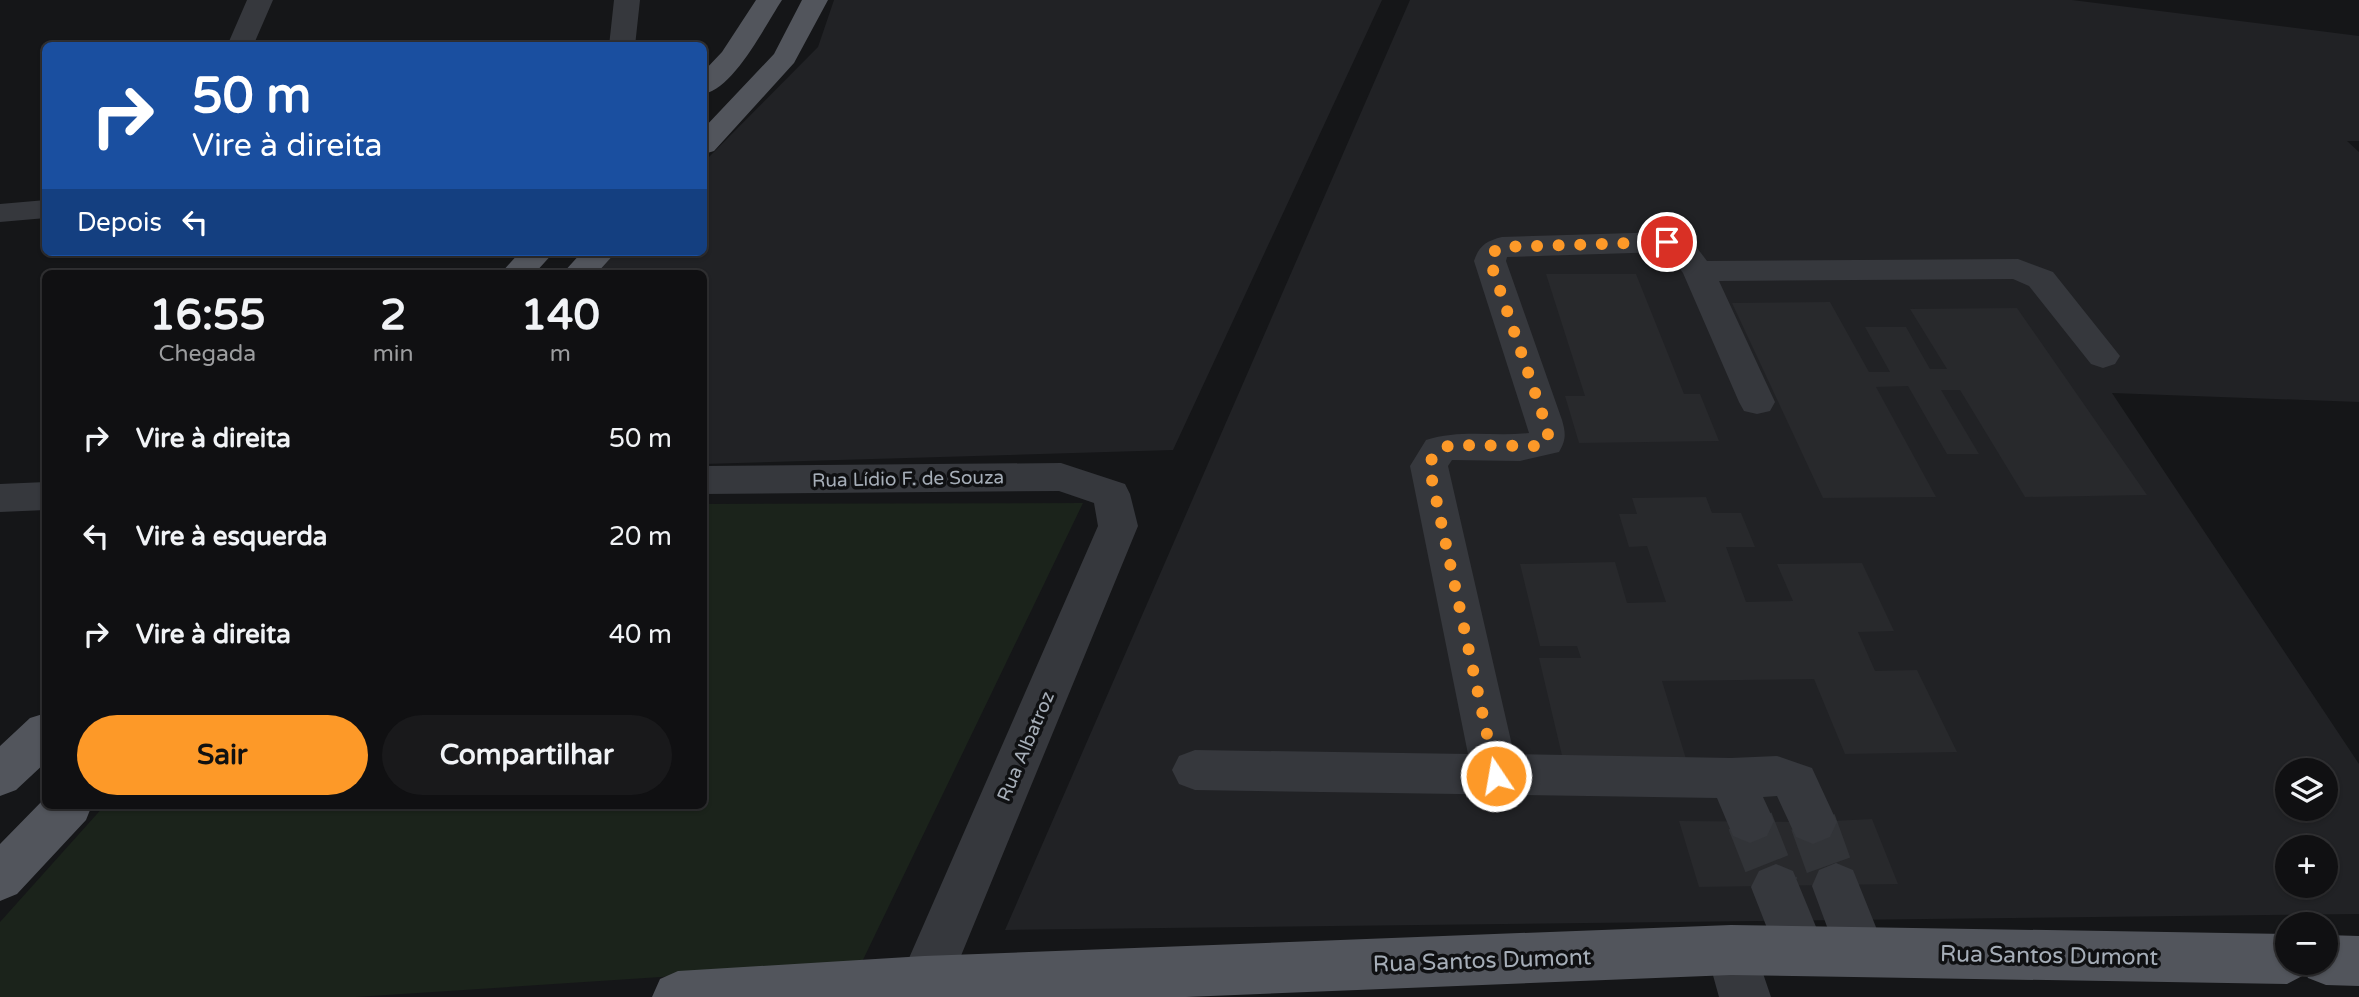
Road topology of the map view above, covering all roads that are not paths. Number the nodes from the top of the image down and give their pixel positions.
1 (260, 0) edge
2 (627, 0) edge
3 (769, 0) edge
4 (815, 0) edge
5 (242, 42) edge
6 (622, 42) edge
7 (707, 83) edge
8 (707, 142) edge
9 (42, 209) edge
10 (0, 213) edge
11 (534, 256) edge
12 (596, 256) edge
13 (520, 270) edge
14 (582, 270) edge
15 (1698, 271) junction
16 (2103, 356) dead end
17 (1757, 402) dead end
18 (707, 480) edge
19 (1111, 494) joint
20 (42, 496) edge
21 (0, 498) edge
22 (42, 736) edge
23 (1195, 770) dead end
24 (0, 776) edge
25 (1496, 776) junction
26 (1731, 779) junction
27 (65, 809) edge
28 (1750, 821) tunnel mouth
29 (1814, 822) tunnel mouth
30 (0, 878) edge
31 (1836, 886) tunnel mouth
32 (1776, 887) tunnel mouth
33 (1801, 951) junction
34 (1861, 952) junction
35 (2275, 959) edge
36 (2338, 960) edge
37 (2359, 961) edge
38 (1738, 974) edge
39 (921, 990) edge
40 (678, 997) edge

1 - 5 street
2 - 6 street
3 - 7 main road
4 - 8 main road
9 - 10 street
11 - 13 main road
12 - 14 main road
15 - 16 street
15 - 17 street
15 - 25 street
18 - 19 street, Rua Lídio F. de Souza
19 - 39 street, Rua Albatroz
20 - 21 street
22 - 24 main road
23 - 25 street
25 - 26 street
26 - 28 street
26 - 29 street
27 - 30 main road
31 - 34 street
32 - 33 street
33 - 34 main road, Rua Santos Dumont
33 - 38 main road, Rua Santos Dumont
34 - 35 main road, Rua Santos Dumont
36 - 37 main road
38 - 39 main road, Rua Santos Dumont
39 - 40 main road, Rua Santos Dumont

